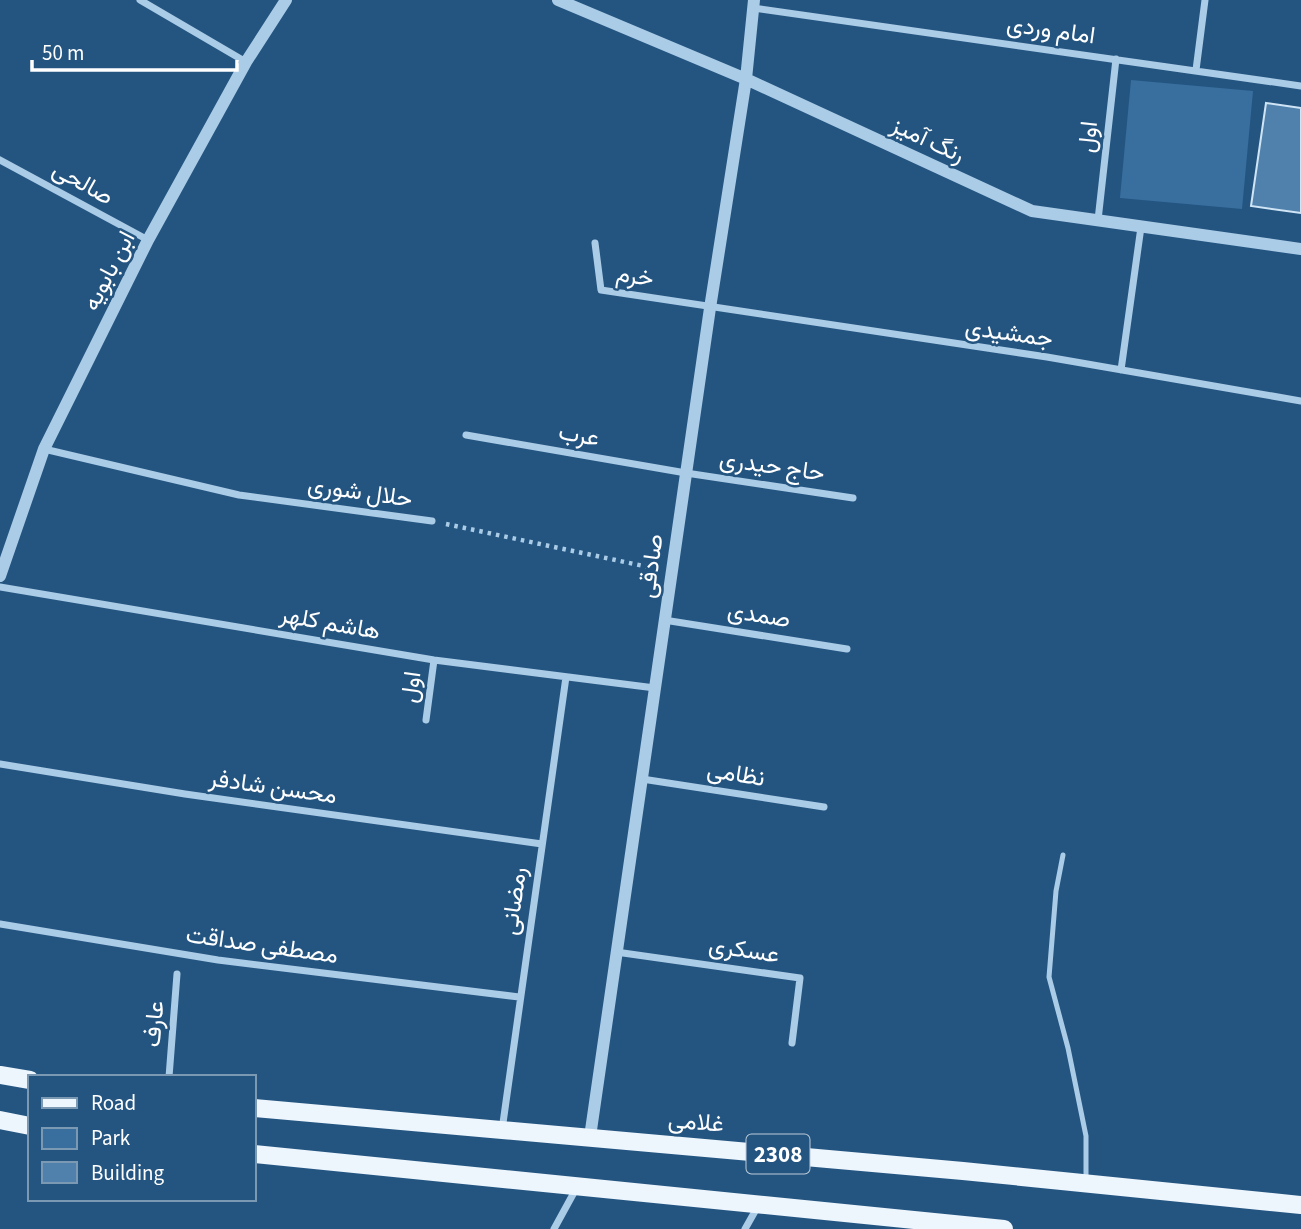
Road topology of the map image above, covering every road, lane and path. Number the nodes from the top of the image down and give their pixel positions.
1 (140, 0) edge
2 (286, 0) edge
3 (558, 0) edge
4 (1205, 0) edge
5 (754, 4) edge
6 (1116, 59) junction
7 (246, 62) junction
8 (1196, 70) junction
9 (746, 79) junction
10 (1301, 86) edge
11 (0, 160) edge
12 (1098, 220) junction
13 (1141, 226) junction
14 (148, 240) junction
15 (595, 243) dead end
16 (1301, 249) edge
17 (710, 308) junction
18 (1121, 370) junction
19 (1301, 401) edge
20 (466, 435) dead end
21 (44, 449) junction
22 (686, 473) junction
23 (853, 498) dead end
24 (432, 521) joint
25 (672, 572) junction
26 (0, 576) edge
27 (0, 587) edge
28 (664, 620) junction
29 (848, 649) dead end
30 (434, 660) junction
31 (566, 677) junction
32 (654, 688) junction
33 (426, 720) dead end
34 (0, 764) edge
35 (642, 779) junction
36 (824, 807) dead end
37 (542, 844) junction
38 (1063, 855) dead end
39 (0, 924) edge
40 (617, 952) junction
41 (177, 974) dead end
42 (519, 997) junction
43 (792, 1043) dead end
44 (0, 1075) edge
45 (169, 1075) edge
46 (28, 1080) edge
47 (256, 1108) edge
48 (0, 1120) edge
49 (28, 1126) edge
50 (502, 1131) junction
51 (590, 1137) junction
52 (256, 1154) edge
53 (1086, 1184) junction
54 (577, 1186) junction
55 (760, 1203) junction
56 (1301, 1205) edge
57 (554, 1229) edge
58 (745, 1229) edge
59 (1004, 1229) edge

1 - 7 street
2 - 7 street, ابن بابویه
3 - 9 street, رنگ آمیز
4 - 8 street
5 - 6 street, امام وردی
5 - 9 street, صادقی
6 - 8 street, امام وردی
6 - 12 street, اول
7 - 14 street, ابن بابویه
8 - 10 street, امام وردی
9 - 12 street, رنگ آمیز
9 - 17 street, صادقی
11 - 14 street, صالحی
12 - 13 street, رنگ آمیز
13 - 16 street, رنگ آمیز
13 - 18 street
14 - 21 street, ابن بابویه
15 - 17 street, خرم
17 - 18 street, جمشیدی
17 - 22 street, صادقی
18 - 19 street, جمشیدی
20 - 22 street, عرب
21 - 24 street, حلال شوری
21 - 26 street, ابن بابویه
22 - 23 street, حاج حیدری
22 - 25 street, صادقی
24 - 25 path, حلال شوری
25 - 28 street, صادقی
27 - 30 street, هاشم کلهر
28 - 29 street, صمدی
28 - 32 street, صادقی
30 - 31 street, هاشم کلهر
30 - 33 street, اول
31 - 32 street, هاشم کلهر
31 - 37 street, رمضانی
32 - 35 street, صادقی
34 - 37 street, محسن شادفر
35 - 36 street, نظامی
35 - 40 street, صادقی
37 - 42 street, رمضانی
38 - 53 lane
39 - 42 street, مصطفی صداقت
40 - 43 street, عسکری
40 - 51 street, صادقی
41 - 45 street, عارف
42 - 50 street, رمضانی
44 - 46 main road
47 - 50 main road, غلامی / 2308
48 - 49 main road
50 - 51 main road, غلامی / 2308
51 - 53 main road, غلامی / 2308
52 - 54 main road, 2308
53 - 56 main road, غلامی / 2308
54 - 55 main road, 2308
54 - 57 street
55 - 58 street
55 - 59 main road, 2308

